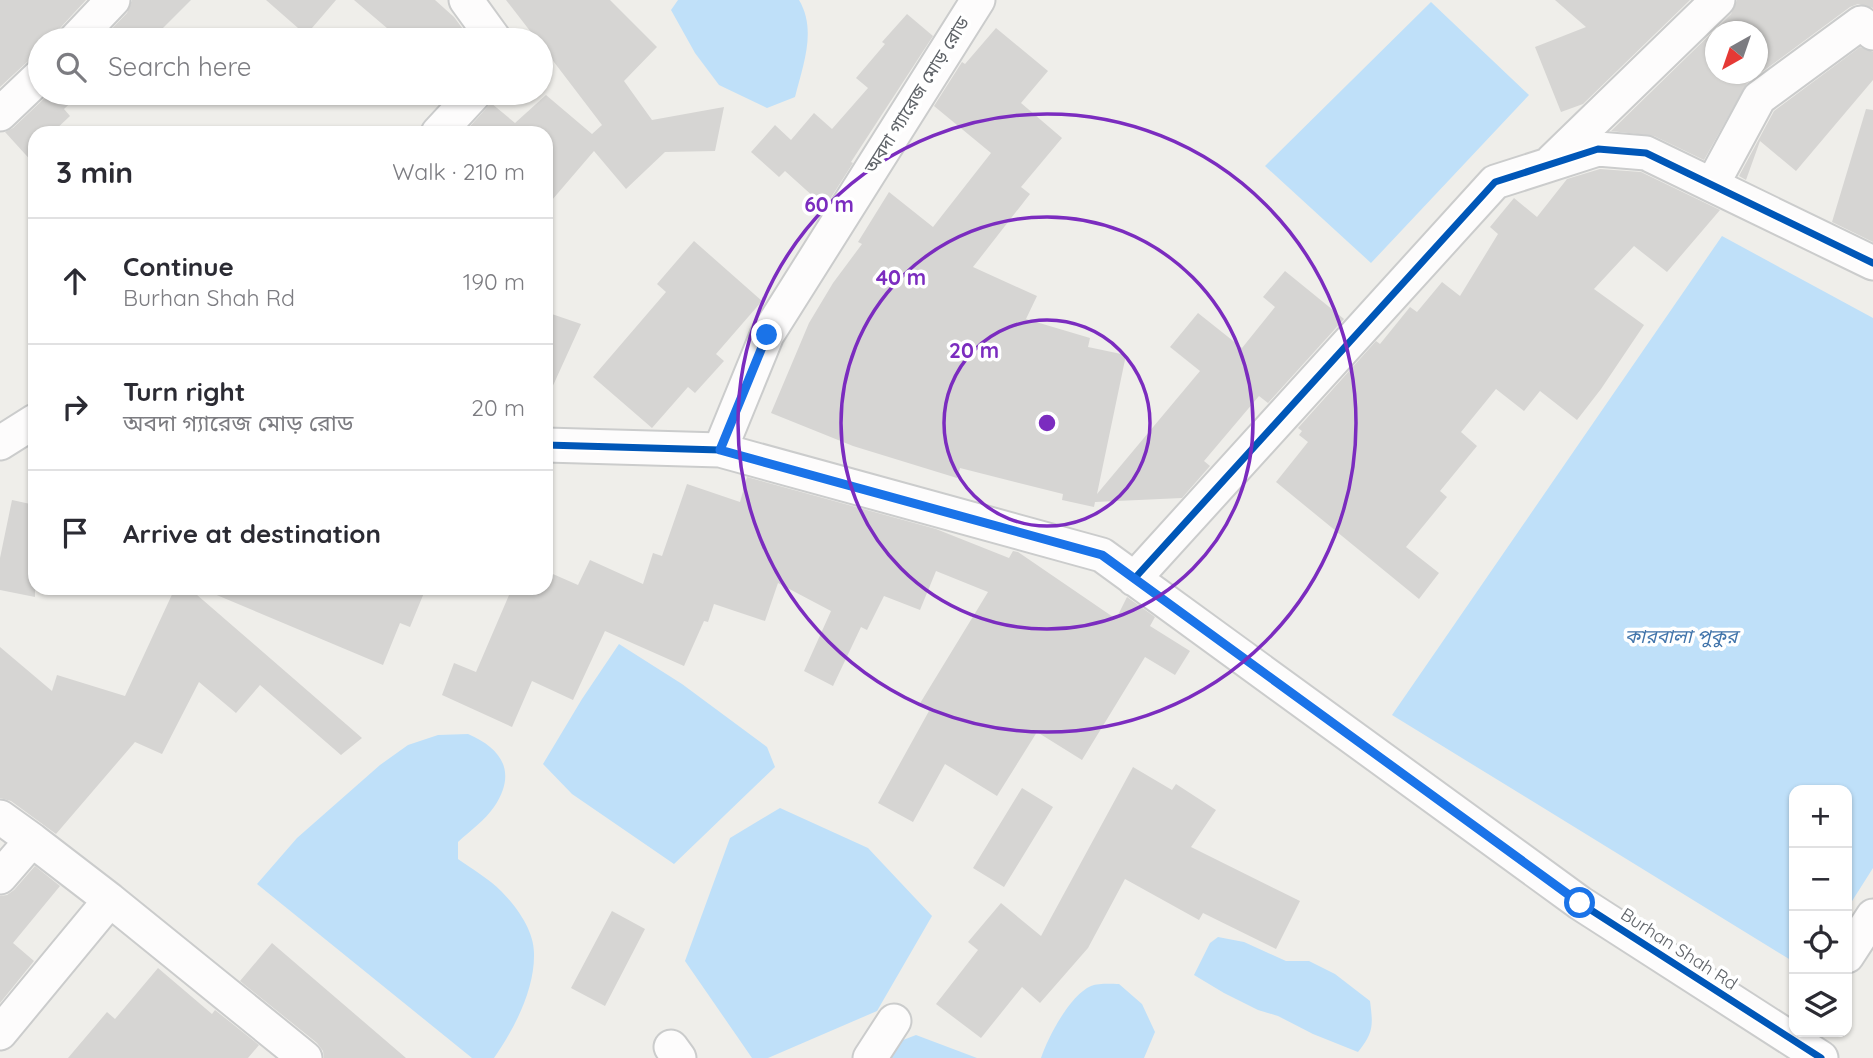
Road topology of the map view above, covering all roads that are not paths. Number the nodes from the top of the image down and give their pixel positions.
1 (113, 0) edge
2 (466, 0) edge
3 (978, 0) edge
4 (1718, 0) edge
5 (86, 28) edge
6 (486, 28) edge
7 (1873, 33) edge
8 (28, 87) edge
9 (464, 105) edge
10 (0, 114) edge
11 (444, 126) edge
12 (1548, 166) junction
13 (1712, 185) junction
14 (1873, 263) edge
15 (28, 426) edge
16 (28, 442) edge
17 (0, 444) edge
18 (553, 445) edge
19 (720, 450) junction
20 (1134, 579) junction
21 (0, 817) edge
22 (32, 840) junction
23 (0, 877) edge
24 (110, 900) junction
25 (1873, 916) edge
26 (1852, 948) edge
27 (894, 1021) dead end
28 (0, 1033) edge
29 (1787, 1043) edge
30 (305, 1058) edge
31 (870, 1058) edge
32 (1821, 1058) edge

1 - 5 street
2 - 6 street
3 - 19 street, অবদা গ্যারেজ মোড় রোড
4 - 12 street
7 - 13 street
8 - 10 street
9 - 11 street
12 - 13 street
12 - 20 street
13 - 14 street
15 - 17 street
16 - 17 street
18 - 19 street, Burhan Shah Rd
19 - 20 street, Burhan Shah Rd
20 - 29 street, Burhan Shah Rd
21 - 22 street
22 - 23 street
22 - 24 street
24 - 28 street
24 - 30 street
25 - 26 street
27 - 31 street
29 - 32 street, Burhan Shah Rd

